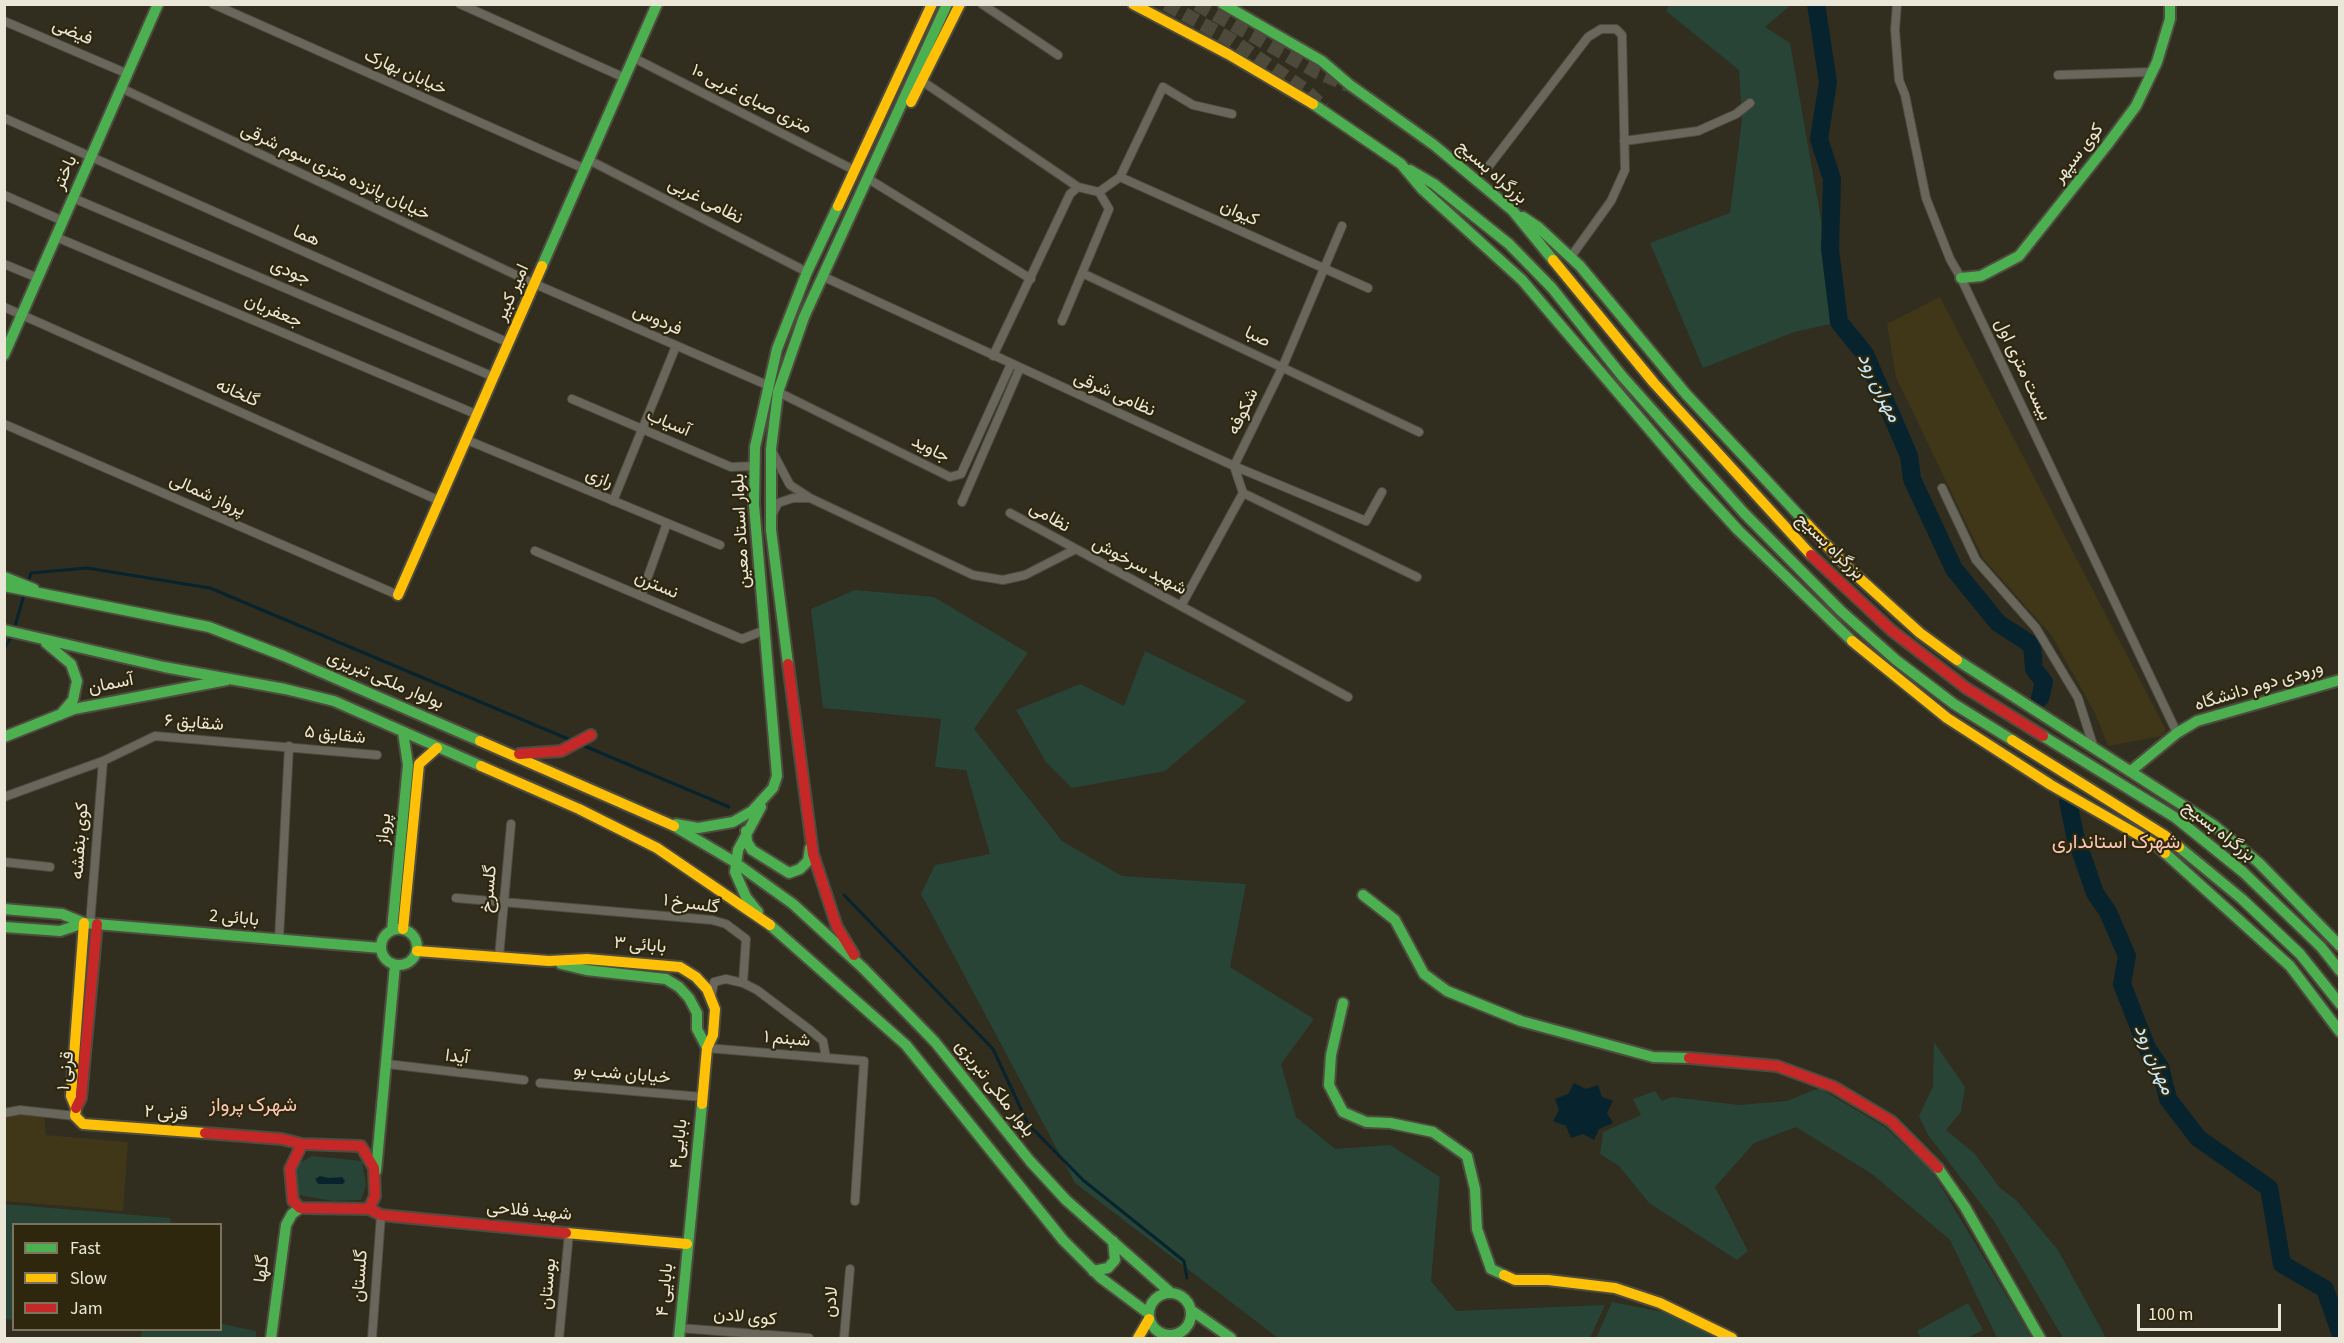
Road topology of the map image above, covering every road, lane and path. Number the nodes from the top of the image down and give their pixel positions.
1 (158, 4) edge
2 (213, 4) edge
3 (460, 4) edge
4 (657, 4) edge
5 (923, 4) edge
6 (932, 4) edge
7 (947, 4) edge
8 (960, 4) edge
9 (982, 4) edge
10 (1133, 4) edge
11 (1897, 4) edge
12 (2170, 4) edge
13 (1225, 5) edge
14 (4, 21) edge
15 (1058, 56) dead end
16 (634, 58) junction
17 (2152, 72) junction
18 (128, 74) junction
19 (2058, 75) dead end
20 (625, 78) junction
21 (921, 81) junction
22 (121, 88) junction
23 (1750, 103) dead end
24 (1232, 114) dead end
25 (4, 118) edge
26 (1624, 141) junction
27 (91, 158) junction
28 (1401, 164) junction
29 (587, 165) junction
30 (1489, 166) dead end
31 (854, 170) junction
32 (1120, 177) junction
33 (867, 178) junction
34 (1078, 187) junction
35 (1099, 192) junction
36 (4, 195) edge
37 (74, 198) junction
38 (1514, 211) junction
39 (63, 221) junction
40 (1342, 226) dead end
41 (56, 237) junction
42 (1570, 258) junction
43 (4, 264) edge
44 (1324, 268) junction
45 (807, 272) junction
46 (1082, 273) junction
47 (822, 276) junction
48 (38, 278) junction
49 (1961, 278) junction
50 (1031, 279) junction
51 (535, 284) junction
52 (1368, 288) dead end
53 (4, 307) edge
54 (22, 315) junction
55 (1062, 321) dead end
56 (509, 343) junction
57 (676, 346) junction
58 (4, 355) edge
59 (993, 356) junction
60 (1011, 364) junction
61 (1283, 366) junction
62 (1020, 368) junction
63 (494, 376) junction
64 (767, 385) junction
65 (778, 392) junction
66 (572, 399) dead end
67 (477, 415) junction
68 (4, 424) edge
69 (641, 429) junction
70 (1419, 432) dead end
71 (466, 440) junction
72 (771, 449) junction
73 (755, 466) junction
74 (1234, 466) junction
75 (1942, 488) dead end
76 (1382, 492) dead end
77 (1243, 493) junction
78 (810, 498) junction
79 (440, 501) junction
80 (614, 501) junction
81 (962, 502) dead end
82 (1010, 513) dead end
83 (771, 517) junction
84 (667, 523) junction
85 (720, 545) dead end
86 (1074, 550) junction
87 (535, 551) dead end
88 (4, 577) edge
89 (1417, 577) dead end
90 (4, 586) edge
91 (48, 594) junction
92 (398, 595) joint
93 (641, 596) junction
94 (1181, 606) junction
95 (4, 630) edge
96 (765, 630) junction
97 (34, 637) junction
98 (227, 680) junction
99 (2340, 680) edge
100 (1348, 697) dead end
101 (60, 715) junction
102 (403, 732) junction
103 (2177, 733) junction
104 (591, 735) dead end
105 (4, 737) edge
106 (290, 746) junction
107 (2094, 746) junction
108 (437, 748) junction
109 (504, 750) junction
110 (377, 756) dead end
111 (103, 761) junction
112 (2132, 770) junction
113 (773, 788) junction
114 (4, 797) edge
115 (668, 823) junction
116 (511, 824) dead end
117 (746, 831) junction
118 (2164, 835) junction
119 (812, 839) junction
120 (2156, 845) junction
121 (4, 862) edge
122 (50, 867) dead end
123 (1363, 895) dead end
124 (456, 898) dead end
125 (504, 902) junction
126 (793, 904) joint
127 (4, 909) edge
128 (90, 924) junction
129 (768, 924) junction
130 (4, 927) edge
131 (398, 930) junction
132 (279, 939) junction
133 (2336, 941) edge
134 (2321, 947) junction
135 (381, 948) junction
136 (417, 951) junction
137 (499, 957) junction
138 (549, 961) junction
139 (395, 965) junction
140 (863, 968) junction
141 (2340, 971) edge
142 (743, 983) junction
143 (711, 999) junction
144 (1343, 1003) dead end
145 (2340, 1004) edge
146 (2340, 1032) edge
147 (706, 1048) junction
148 (826, 1058) junction
149 (387, 1064) junction
150 (524, 1080) dead end
151 (540, 1083) dead end
152 (702, 1096) junction
153 (75, 1112) junction
154 (4, 1113) edge
155 (383, 1120) junction
156 (302, 1144) junction
157 (361, 1146) junction
158 (375, 1175) junction
159 (855, 1202) dead end
160 (300, 1208) junction
161 (369, 1209) junction
162 (381, 1215) junction
163 (569, 1233) junction
164 (1113, 1241) junction
165 (687, 1244) junction
166 (850, 1269) dead end
167 (1093, 1270) junction
168 (1171, 1293) junction
169 (1191, 1310) junction
170 (1148, 1316) junction
171 (679, 1333) edge
172 (1172, 1337) edge
173 (271, 1338) edge
174 (372, 1338) edge
175 (560, 1338) edge
176 (808, 1338) edge
177 (844, 1338) edge
178 (1138, 1338) edge
179 (1231, 1338) edge
180 (1732, 1338) edge
181 (2040, 1338) edge

1 - 18 main road, باختر
2 - 29 street, خیابان بهارک
3 - 20 street
4 - 16 main road, امیر کبیر
5 - 31 main road
6 - 31 main road
7 - 33 main road
8 - 21 main road
9 - 15 street
10 - 28 main road
11 - 49 street, بیست متری اول
12 - 17 main road, کوی سپهر
13 - 38 main road, بزرگراه بسیج
14 - 18 street, فیضی
16 - 20 main road, امیر کبیر
16 - 31 street, ۱۰ متری صبای غربی
17 - 19 street
17 - 49 main road, کوی سپهر
18 - 22 main road, باختر
20 - 29 main road, امیر کبیر
21 - 33 main road
21 - 34 street
22 - 27 main road, باختر
22 - 51 street, خیابان پانزده متری سوم شرقی
23 - 26 street
24 - 32 street
25 - 27 street, هما
26 - 30 street
26 - 42 street
27 - 37 main road, باختر
27 - 56 street, هما
28 - 118 main road, بزرگراه بسیج
28 - 120 main road
29 - 45 street, نظامی غربی
29 - 51 main road, امیر کبیر
31 - 45 main road, بلوار استاد معین
32 - 35 street
32 - 44 street, کیوان
33 - 47 main road, بلوار استاد معین
33 - 50 street
34 - 35 street
34 - 50 street
35 - 46 street
36 - 39 street
37 - 39 main road, باختر
37 - 63 street, جودی
38 - 42 main road
38 - 134 main road, بزرگراه بسیج
39 - 41 main road, باختر
40 - 44 street, شکوفه
41 - 48 main road, باختر
41 - 67 street, جعفریان
42 - 107 main road
43 - 48 street
44 - 52 street, کیوان
44 - 61 street, شکوفه
45 - 64 main road, بلوار استاد معین
46 - 55 street
46 - 61 street, صبا
47 - 59 street, نظامی شرقی
47 - 65 main road, بلوار استاد معین
48 - 54 main road, باختر
49 - 103 street, بیست متری اول
50 - 59 street
51 - 56 main road, امیر کبیر
51 - 57 street, فردوس
53 - 54 street, گلخانه
54 - 58 main road, باختر
54 - 79 street, گلخانه
56 - 63 main road, امیر کبیر
57 - 64 street, فردوس
57 - 69 street
59 - 60 street, نظامی شرقی
60 - 62 street, نظامی شرقی
60 - 65 street, جاوید
61 - 70 street, صبا
61 - 74 street, شکوفه
62 - 74 street, نظامی شرقی
62 - 81 street
63 - 67 main road, امیر کبیر
64 - 73 main road, بلوار استاد معین
65 - 72 main road, بلوار استاد معین
66 - 69 street, آسیاب
67 - 71 main road, امیر کبیر
68 - 92 street, پرواز شمالی
69 - 73 street, آسیاب
69 - 80 street
71 - 79 main road, امیر کبیر
71 - 80 street, رازی
72 - 78 street, شهید سرخوش
72 - 83 main road, بلوار استاد معین
73 - 96 main road, بلوار استاد معین
74 - 76 street, نظامی شرقی
74 - 77 street
75 - 107 street
77 - 89 street
77 - 94 street
78 - 83 street
78 - 86 street, شهید سرخوش
79 - 92 main road, امیر کبیر
80 - 84 street, رازی
82 - 86 street, نظامی
83 - 119 main road, بلوار استاد معین
84 - 85 street, رازی
84 - 93 street
86 - 94 street, شهید سرخوش
87 - 93 street, نسترن
88 - 91 main road
90 - 91 main road, بولوار ملکی تبریزی
91 - 109 main road, بولوار ملکی تبریزی
93 - 96 street, نسترن
94 - 100 street, شهید سرخوش
95 - 97 main road
96 - 113 main road, بلوار استاد معین
97 - 98 main road
97 - 101 main road
98 - 101 main road, آسمان
98 - 102 main road
99 - 103 main road, ورودی دوم دانشگاه
101 - 105 main road, آسمان
102 - 108 main road
102 - 131 main road, پرواز
103 - 112 main road, ورودی دوم دانشگاه
104 - 109 main road
106 - 110 street, شقایق ۵
106 - 111 street, شقایق ۶
106 - 132 street
107 - 112 main road
108 - 129 main road
108 - 131 main road, پرواز
109 - 115 main road, بولوار ملکی تبریزی
111 - 114 street, شقایق ۶
111 - 128 street, کوی بنفشه
112 - 133 main road
113 - 115 main road
113 - 117 main road
115 - 126 main road, بولوار ملکی تبریزی
116 - 125 street, گلسرخ
117 - 119 main road
117 - 129 main road
118 - 120 main road
118 - 145 main road, بزرگراه بسیج
119 - 140 main road, بلوار استاد معین
120 - 146 main road
121 - 122 street
123 - 181 main road
124 - 125 street
125 - 137 street, گلسرخ
125 - 142 street, گلسرخ ۱
126 - 140 main road, بلوار ملکى تبریزى
127 - 128 main road
128 - 130 main road
128 - 132 main road, بابائی 2
128 - 153 main road, قرنی ۱
129 - 167 main road
131 - 135 main road
131 - 136 main road
132 - 135 main road, بابائی 2
133 - 134 main road
134 - 141 main road, بزرگراه بسیج
135 - 139 main road
136 - 137 main road, بابائی ۳
136 - 139 main road
137 - 138 main road, بابائی ۳
138 - 143 main road, بابائی ۳
138 - 147 main road, بابائی ۳
139 - 149 main road
140 - 164 main road, بلوار ملکى تبریزى
142 - 143 street
142 - 148 street
143 - 147 main road
144 - 180 main road
147 - 148 street, شبنم ۱
147 - 152 main road, بابایی۴
148 - 159 street, شبنم ۱
149 - 150 street, آیدا
149 - 155 main road
151 - 152 street, خیابان شب بو
152 - 165 main road, بابایی۴
153 - 154 street
153 - 156 main road, قرنی ۲
155 - 157 main road
155 - 158 main road
156 - 157 main road
156 - 160 main road
157 - 158 main road
158 - 161 main road
160 - 161 main road
160 - 173 main road, گلها
161 - 162 main road, شهید فلاحی
162 - 163 main road, شهید فلاحی
162 - 174 street, گلستان
163 - 165 main road, شهید فلاحی
163 - 175 street, بوستان
164 - 167 main road
164 - 168 main road, بلوار ملکى تبریزى
165 - 171 main road, بابایی ۴
166 - 177 street, لادن
167 - 170 main road
168 - 169 main road
168 - 170 main road
169 - 172 main road
169 - 179 main road
170 - 172 main road
170 - 178 main road
171 - 176 street, کوی لادن

